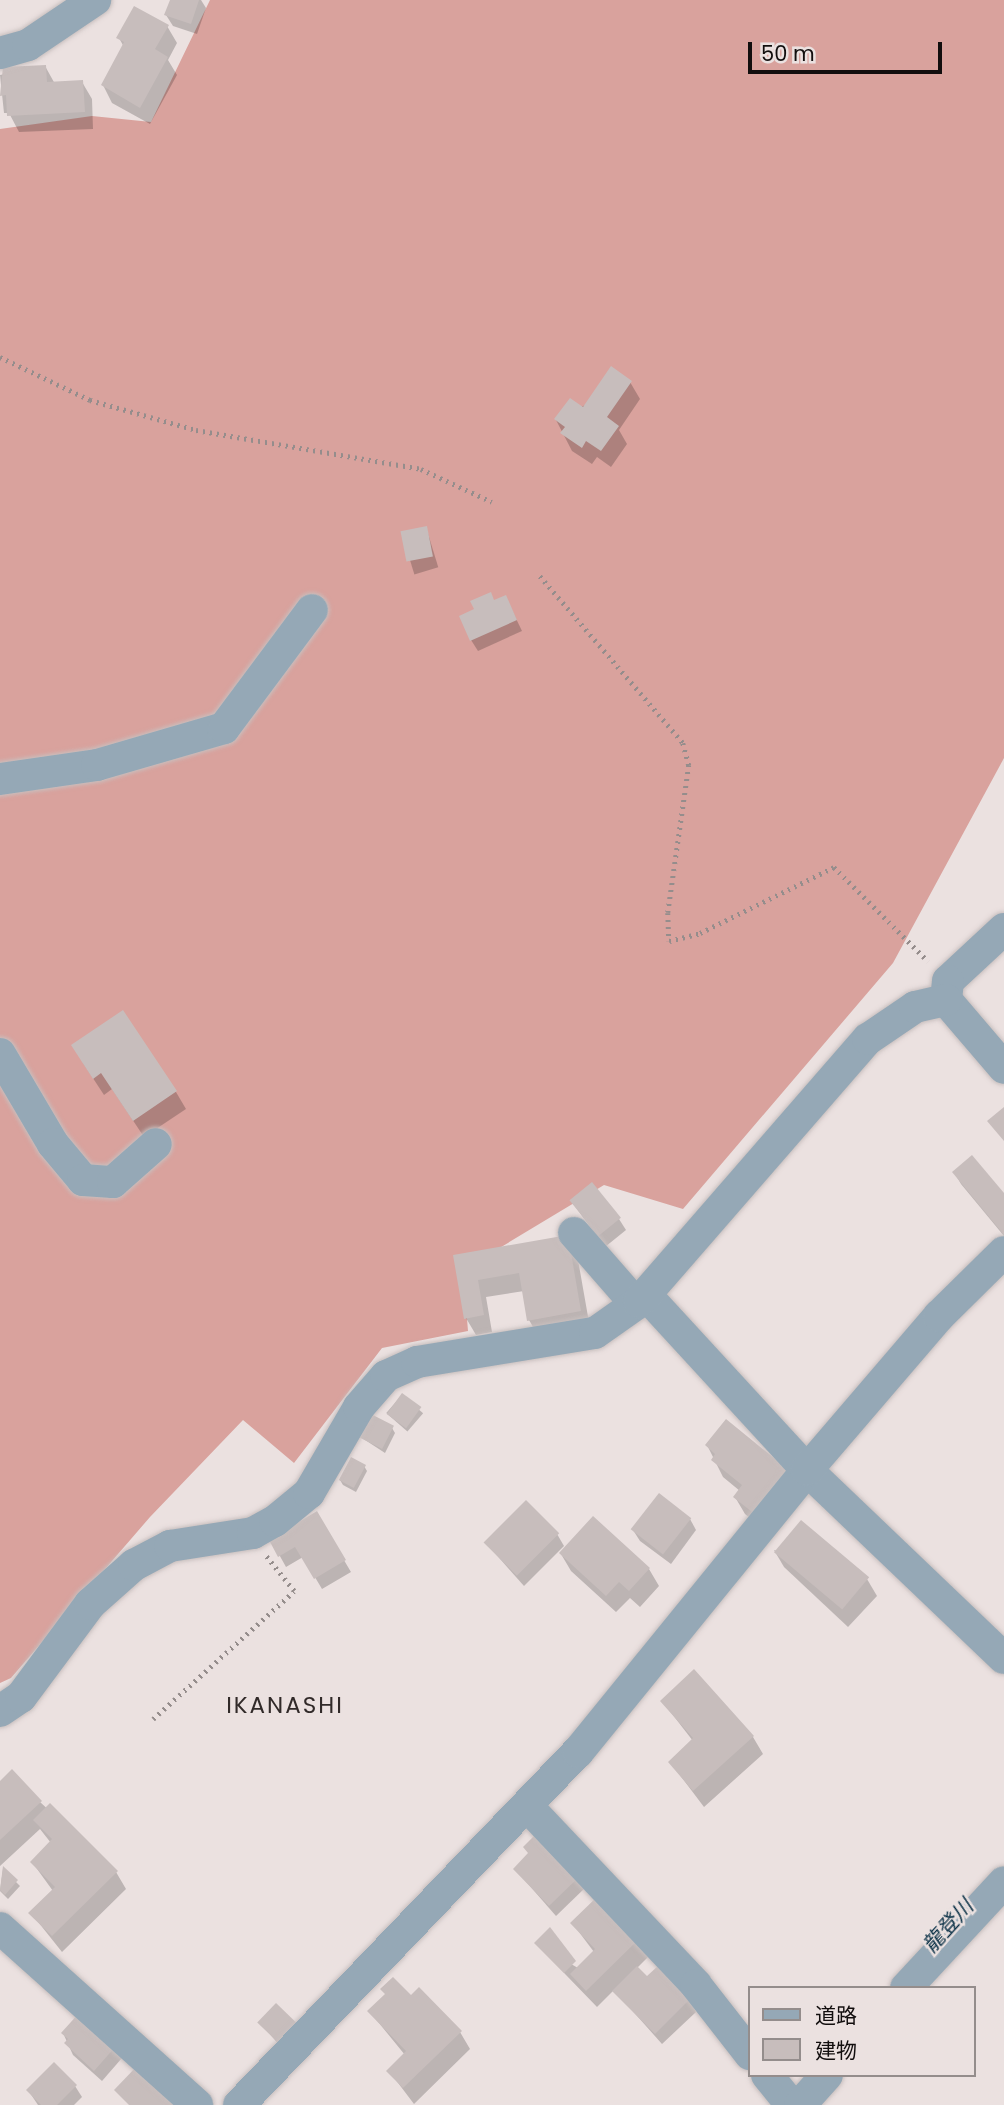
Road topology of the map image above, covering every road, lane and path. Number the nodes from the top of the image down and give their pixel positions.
1 (95, 0) edge
2 (0, 53) edge
3 (0, 357) edge
4 (492, 502) dead end
5 (540, 576) dead end
6 (312, 610) dead end
7 (0, 779) edge
8 (1004, 929) edge
9 (947, 991) junction
10 (0, 1054) edge
11 (1004, 1068) edge
12 (156, 1144) dead end
13 (574, 1233) dead end
14 (1004, 1252) edge
15 (641, 1300) junction
16 (807, 1470) junction
17 (248, 1534) junction
18 (1004, 1658) edge
19 (0, 1712) edge
20 (153, 1719) dead end
21 (527, 1805) junction
22 (1004, 1882) edge
23 (0, 1928) edge
24 (908, 1986) edge
25 (748, 2051) edge
26 (769, 2077) edge
27 (825, 2077) edge
28 (197, 2105) edge
29 (239, 2105) edge
30 (791, 2105) edge
31 (800, 2105) edge

1 - 2 street
3 - 4 path
5 - 9 path
6 - 7 street
8 - 9 street
9 - 11 street
9 - 15 street
10 - 12 street
13 - 15 street
14 - 16 street
15 - 16 street
15 - 17 street
16 - 18 street
16 - 21 street
17 - 19 street
17 - 20 path
21 - 25 street
21 - 29 street
22 - 24 street
23 - 28 street
26 - 30 street
27 - 31 street

